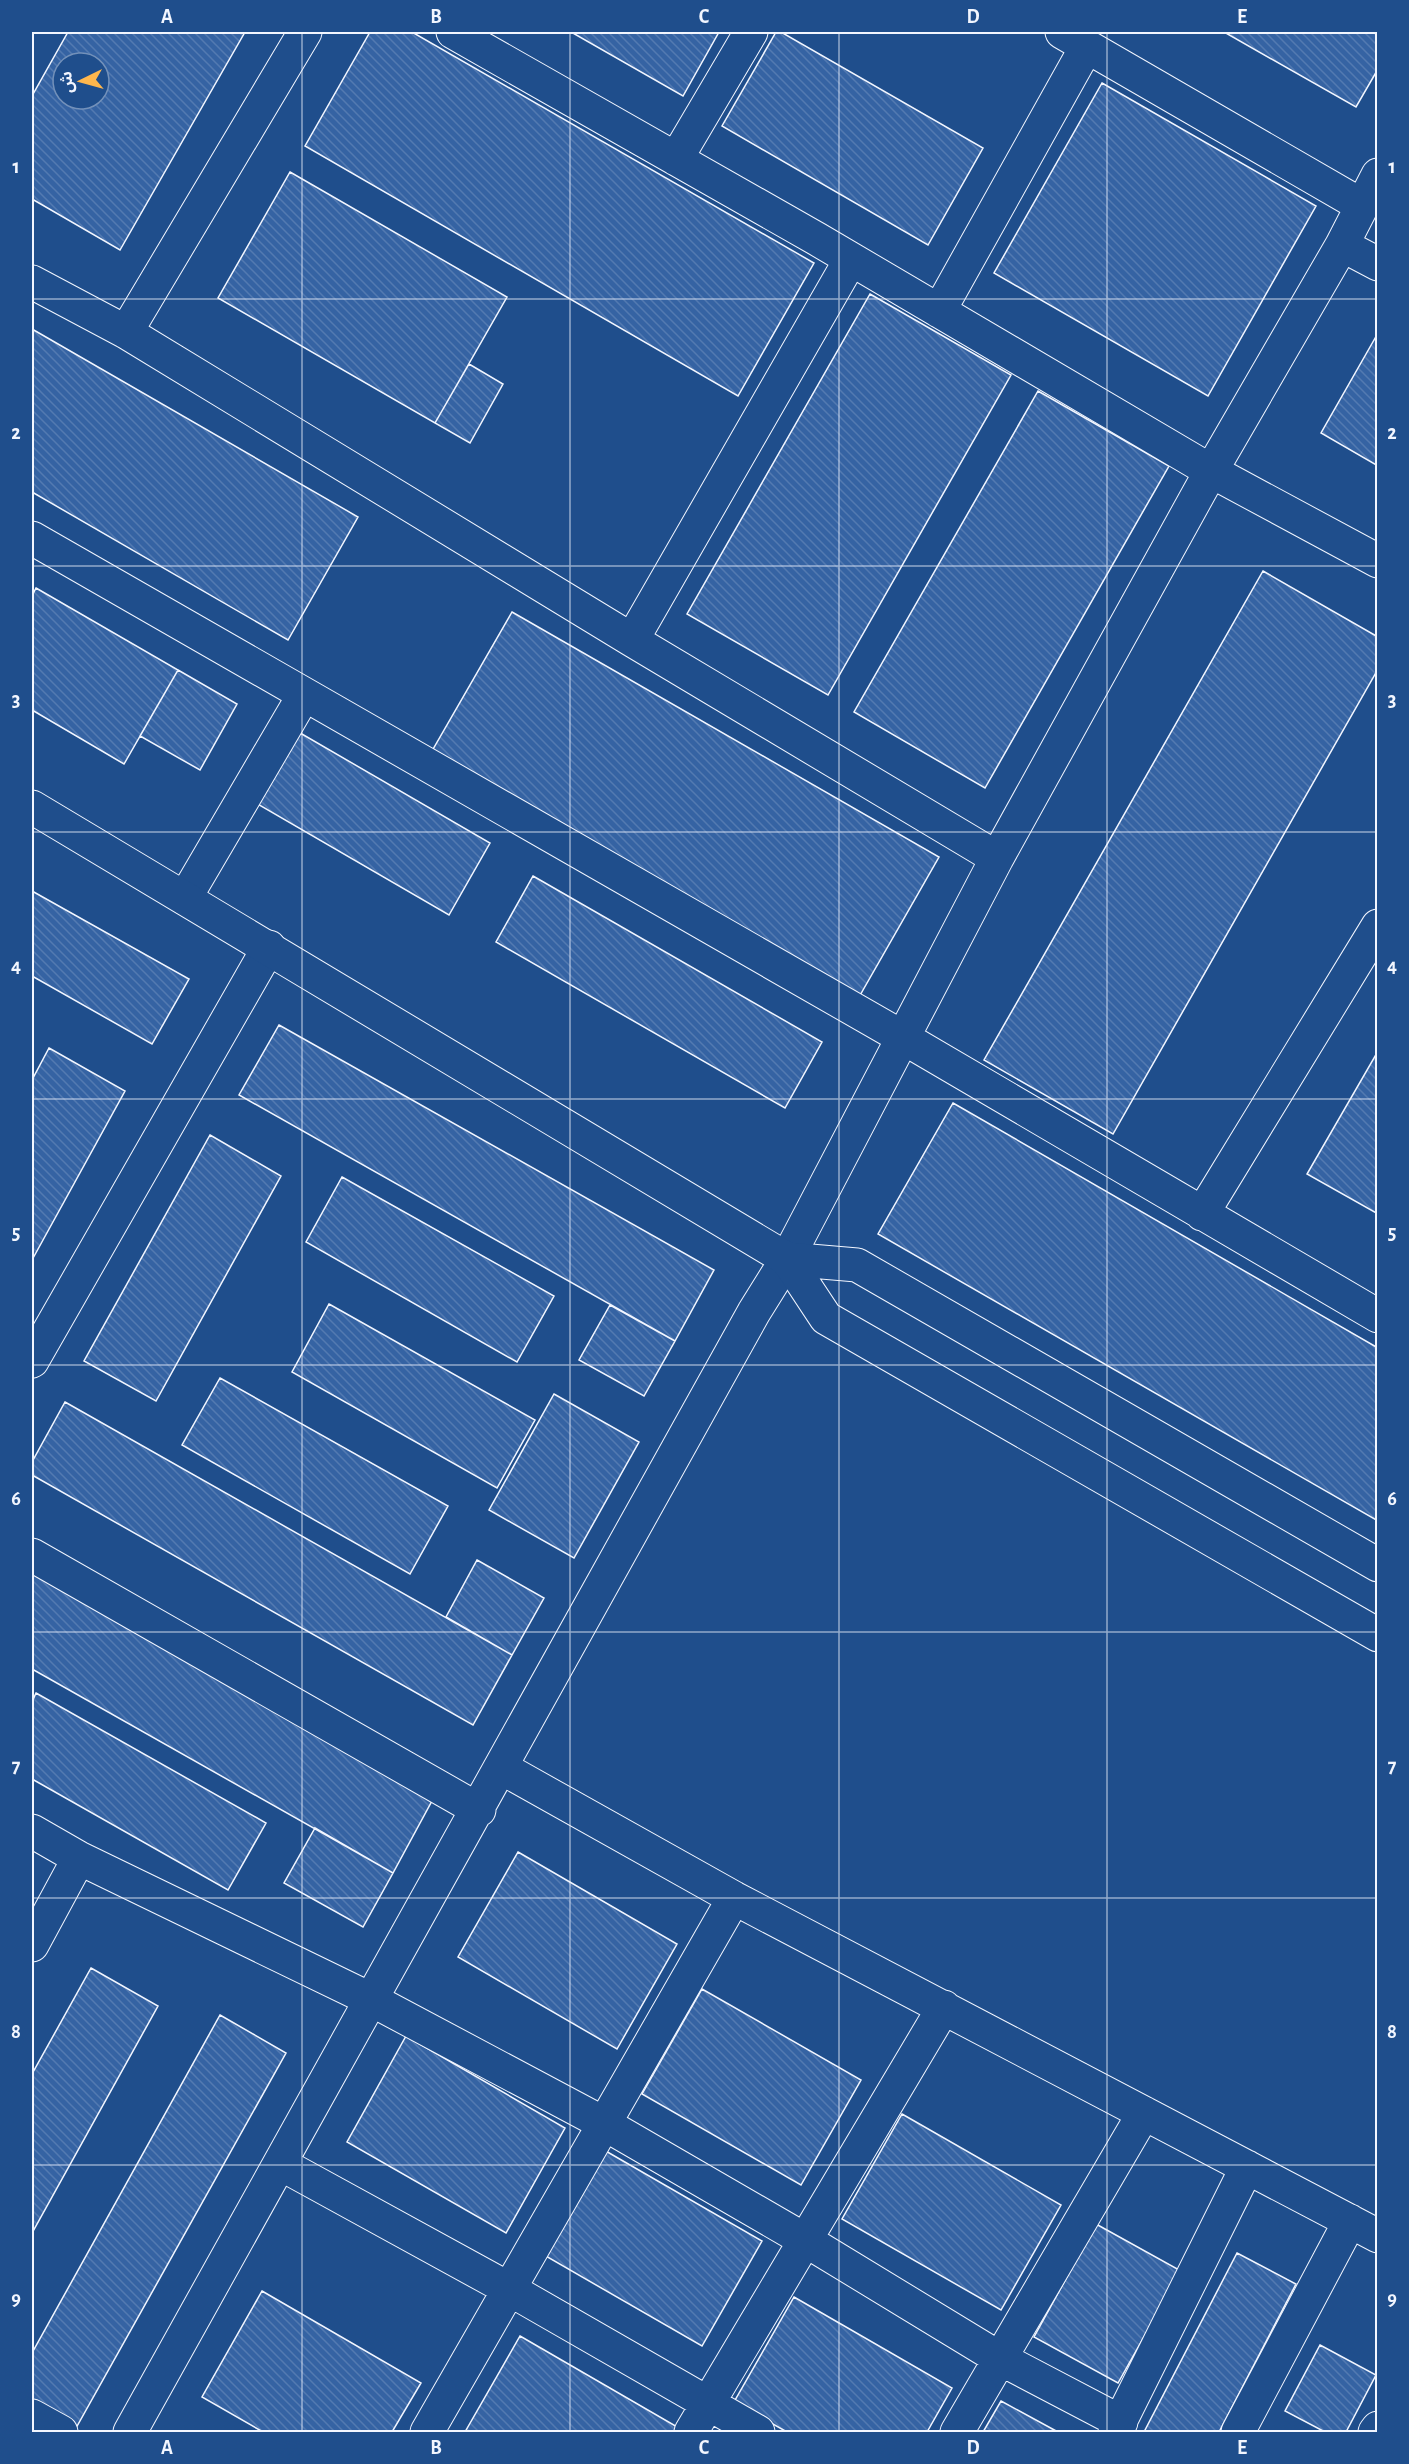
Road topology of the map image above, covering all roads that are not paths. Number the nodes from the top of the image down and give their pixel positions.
1 (305, 32) edge
2 (453, 32) edge
3 (751, 32) edge
4 (1074, 39) edge
5 (676, 159) junction
6 (1377, 175) edge
7 (1361, 205) junction
8 (1342, 245) junction
9 (851, 259) junction
10 (1377, 264) edge
11 (32, 282) edge
12 (939, 311) junction
13 (126, 332) junction
14 (1211, 471) junction
15 (32, 538) edge
16 (1377, 561) edge
17 (632, 640) junction
18 (304, 695) junction
19 (32, 807) edge
20 (997, 858) junction
21 (185, 898) junction
22 (1377, 926) edge
23 (269, 948) junction
24 (902, 1037) junction
25 (1202, 1214) junction
26 (787, 1259) junction
27 (1377, 1316) edge
28 (32, 1360) edge
29 (32, 1555) edge
30 (1377, 1565) edge
31 (1377, 1635) edge
32 (502, 1768) junction
33 (479, 1809) junction
34 (32, 1831) edge
35 (79, 1858) junction
36 (734, 1898) junction
37 (32, 1944) edge
38 (372, 2000) junction
39 (944, 2007) junction
40 (1144, 2113) junction
41 (603, 2123) junction
42 (281, 2164) junction
43 (1247, 2167) junction
44 (1364, 2229) edge
45 (805, 2240) junction
46 (509, 2289) junction
47 (999, 2358) junction
48 (708, 2403) junction
49 (32, 2416) edge
50 (1118, 2427) edge
51 (1377, 2428) edge
52 (61, 2433) edge
53 (130, 2433) edge
54 (428, 2433) edge
55 (691, 2433) edge
56 (758, 2433) edge
57 (957, 2433) edge
58 (1239, 2433) edge
59 (1375, 2433) edge

1 - 13 street
2 - 5 street
3 - 5 street
4 - 7 street
4 - 12 street
5 - 9 street
6 - 7 street
7 - 8 street
8 - 10 street
8 - 14 street
9 - 12 street
9 - 17 street
11 - 13 street
12 - 14 street
13 - 17 street
14 - 16 street
14 - 20 street
15 - 18 street
17 - 20 street
18 - 21 street
18 - 24 street
19 - 21 street
20 - 24 street
21 - 23 street
22 - 25 street
23 - 26 street
23 - 28 street
24 - 25 street
24 - 26 street
25 - 27 street
26 - 30 street
26 - 31 street
26 - 32 street
29 - 33 street
32 - 33 street
32 - 36 street
33 - 38 street
34 - 35 street
35 - 37 street
35 - 38 street
36 - 39 street
36 - 41 street
38 - 41 street
38 - 42 street
39 - 40 street
39 - 45 street
40 - 43 street
40 - 47 street
41 - 45 street
41 - 46 street
42 - 46 street
42 - 53 street
43 - 44 street
43 - 50 street
44 - 58 street
45 - 47 street
45 - 48 street
46 - 48 street
46 - 54 street
47 - 50 street
47 - 57 street
48 - 55 street
48 - 56 street
49 - 52 street
51 - 59 street

